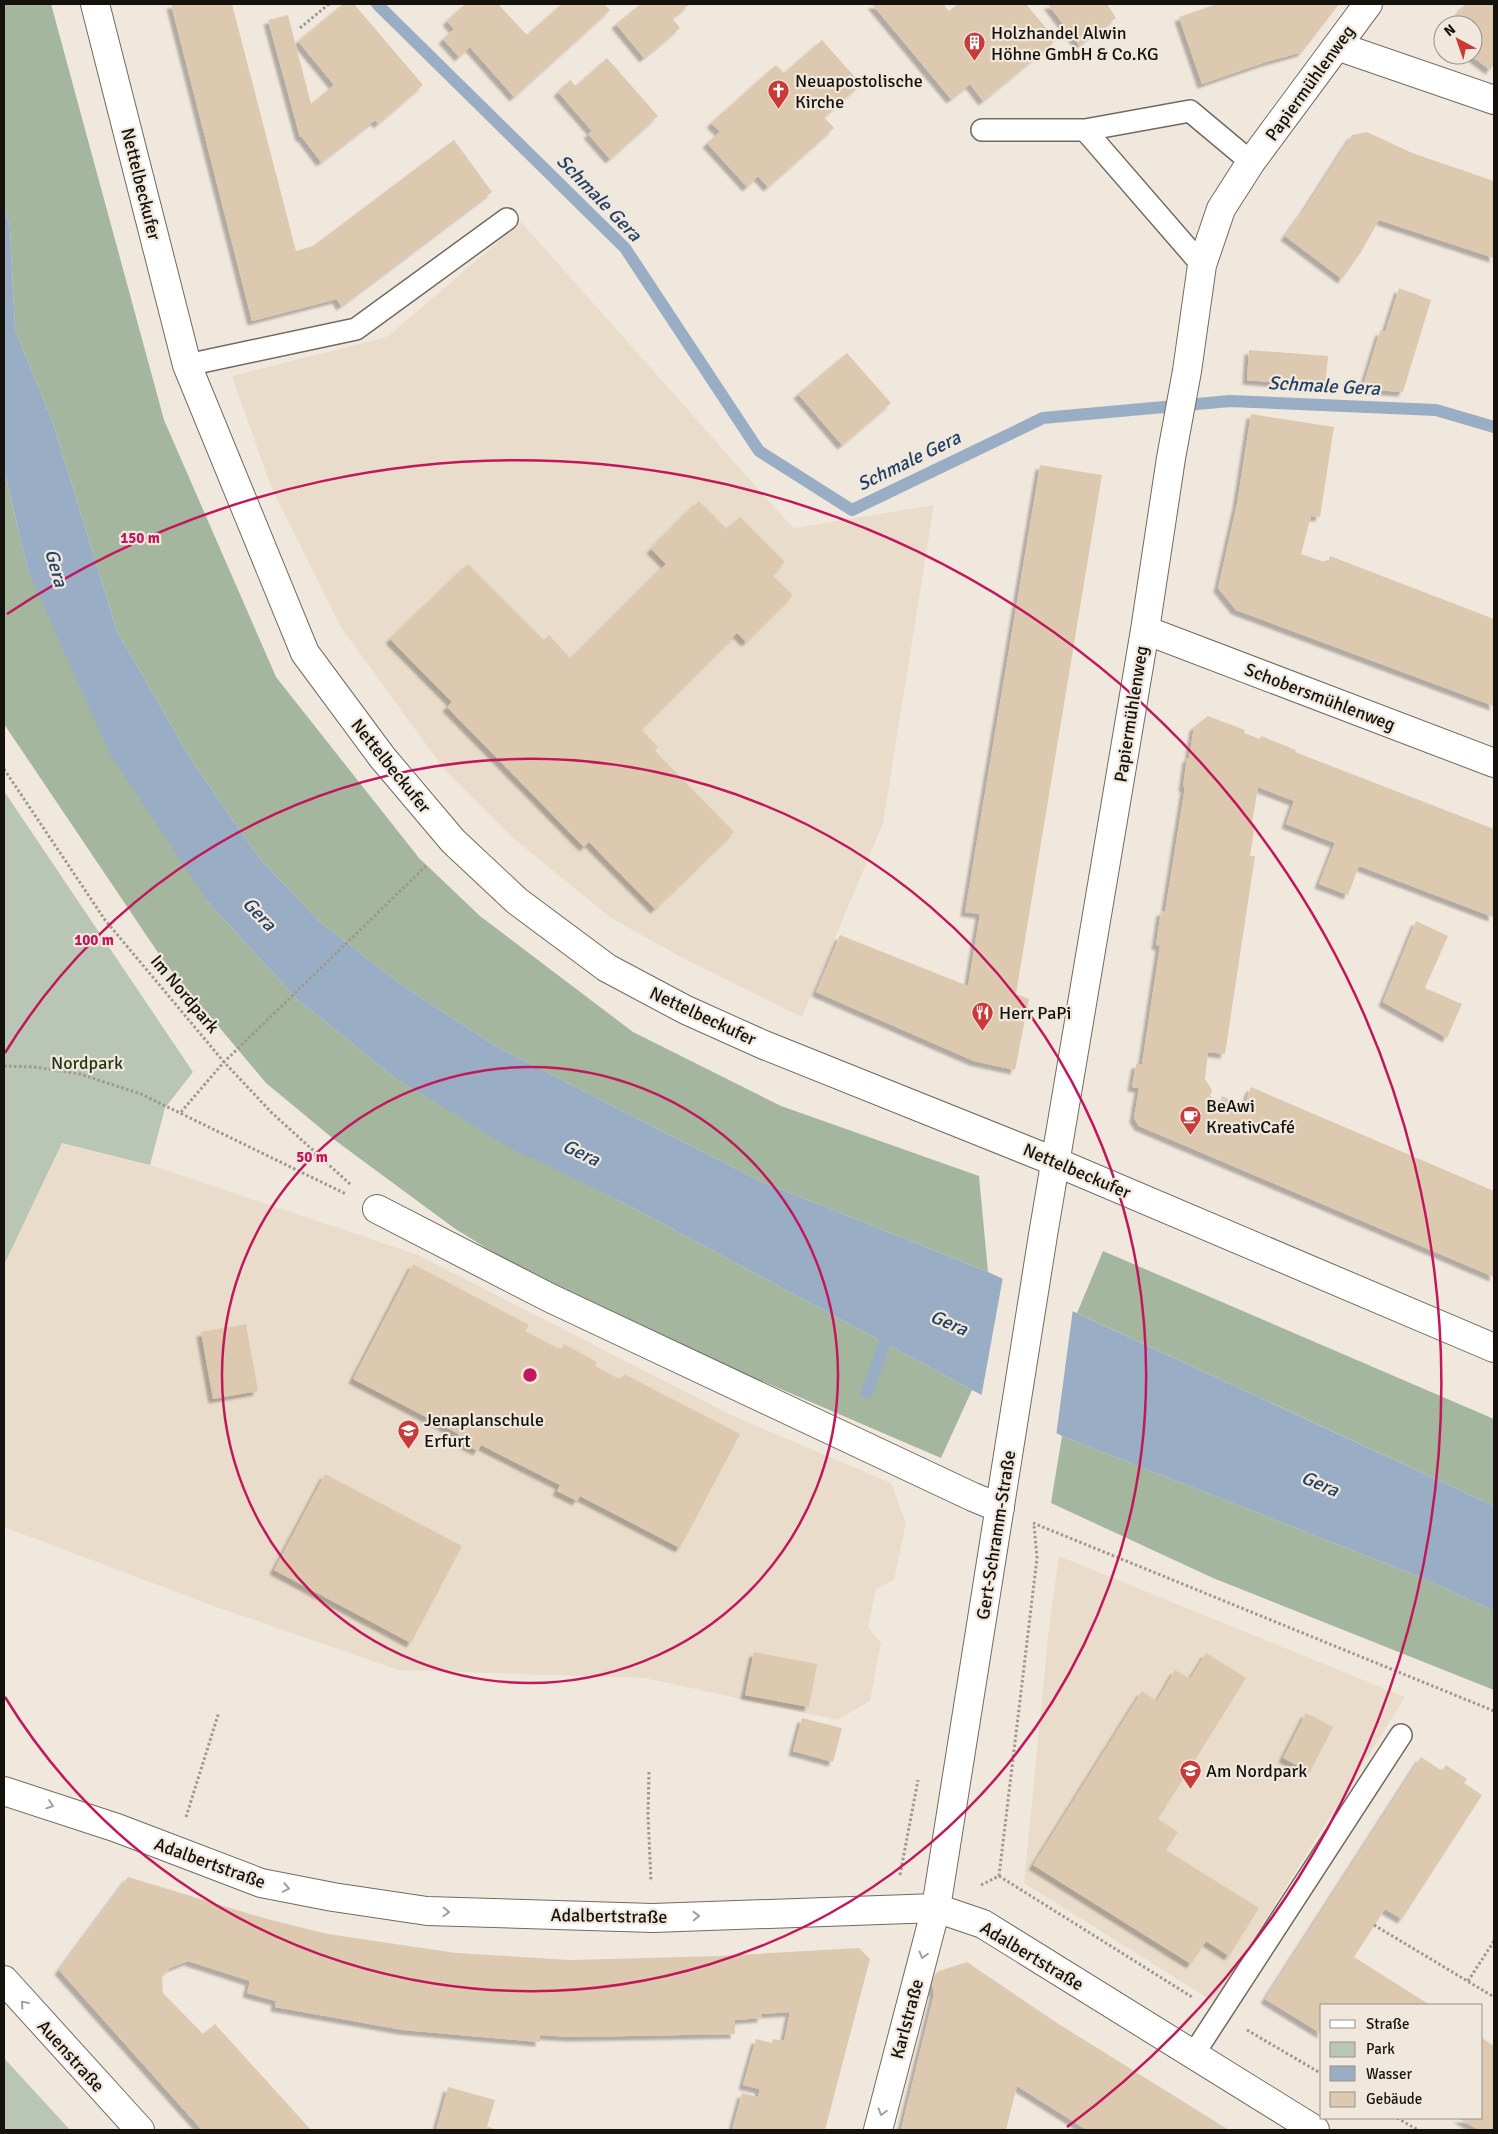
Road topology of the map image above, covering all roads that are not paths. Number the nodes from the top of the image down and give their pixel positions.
1 (95, 4) edge
2 (1368, 4) edge
3 (1337, 46) junction
4 (1494, 100) edge
5 (982, 130) dead end
6 (1085, 130) junction
7 (1251, 162) junction
8 (507, 219) dead end
9 (1202, 265) junction
10 (188, 365) junction
11 (1145, 630) junction
12 (1494, 763) edge
13 (1056, 1162) junction
14 (377, 1209) road end
15 (1494, 1348) edge
16 (1000, 1508) junction
17 (1401, 1735) dead end
18 (4, 1791) edge
19 (936, 1908) junction
20 (4, 1980) edge
21 (1193, 2055) junction
22 (140, 2130) edge
23 (878, 2130) edge
24 (1315, 2130) edge

1 - 10 street, Nettelbeckufer
2 - 3 street, Papiermühlenweg
3 - 4 street
3 - 7 street, Papiermühlenweg
5 - 6 lane
6 - 7 lane
6 - 9 lane
7 - 9 street, Papiermühlenweg
8 - 10 lane
9 - 11 street, Papiermühlenweg
10 - 13 street, Nettelbeckufer
11 - 12 street, Schobersmühlenweg
11 - 13 street, Papiermühlenweg
13 - 15 street, Nettelbeckufer
13 - 16 street, Gert-Schramm-Straße
14 - 16 street
16 - 19 street, Gert-Schramm-Straße
17 - 21 lane
18 -> 19 street, Adalbertstraße
19 - 21 street, Adalbertstraße
19 -> 23 street, Karlstraße
22 -> 20 street, Auenstraße
21 - 24 street, Adalbertstraße

